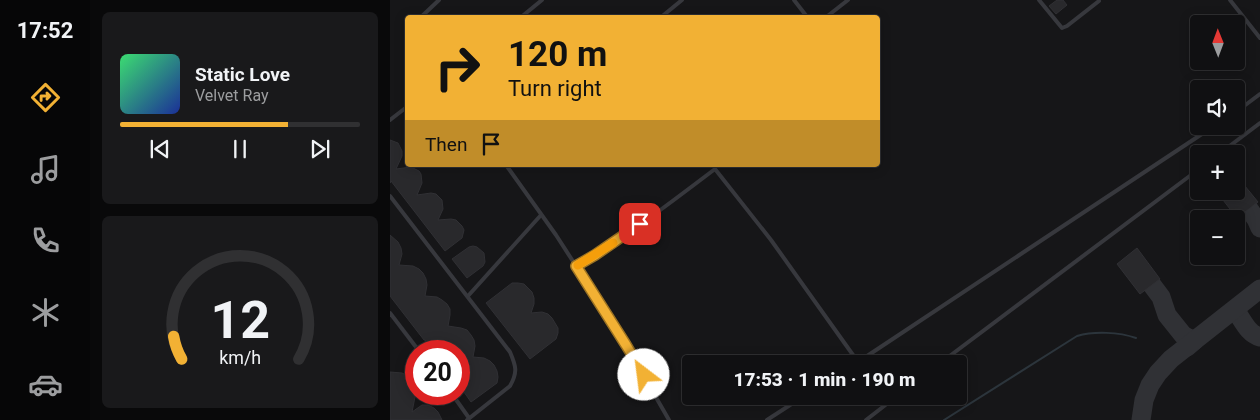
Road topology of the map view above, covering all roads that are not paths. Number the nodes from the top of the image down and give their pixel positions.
1 (440, 0) edge
2 (542, 0) edge
3 (682, 0) edge
4 (794, 0) edge
5 (848, 0) edge
6 (1039, 0) edge
7 (1099, 0) edge
8 (1230, 0) edge
9 (423, 15) edge
10 (524, 15) edge
11 (664, 15) edge
12 (806, 15) edge
13 (829, 15) edge
14 (1260, 38) edge
15 (1260, 94) edge
16 (1245, 105) edge
17 (405, 108) edge
18 (390, 120) edge
19 (1260, 123) edge
20 (1200, 135) edge
21 (1231, 145) edge
22 (507, 167) edge
23 (714, 167) edge
24 (1190, 176) edge
25 (390, 196) edge
26 (541, 215) junction
27 (576, 266) junction
28 (468, 296) junction
29 (390, 313) edge
30 (411, 340) edge
31 (851, 355) edge
32 (869, 355) edge
33 (951, 355) edge
34 (459, 405) edge
35 (790, 405) edge
36 (885, 405) edge
37 (468, 419) edge
38 (669, 420) edge
39 (767, 420) edge
40 (866, 420) edge

1 - 9 lane
2 - 10 lane
3 - 11 lane
4 - 12 lane
5 - 13 lane
6 - 7 lane
8 - 14 lane
15 - 16 lane
17 - 18 lane
19 - 21 lane
20 - 32 lane
22 - 26 lane
23 - 27 lane
23 - 31 lane
24 - 33 lane
25 - 28 lane
26 - 27 lane
26 - 28 lane
27 - 38 lane
28 - 37 lane
29 - 30 lane
34 - 37 lane
35 - 39 lane
36 - 40 lane

